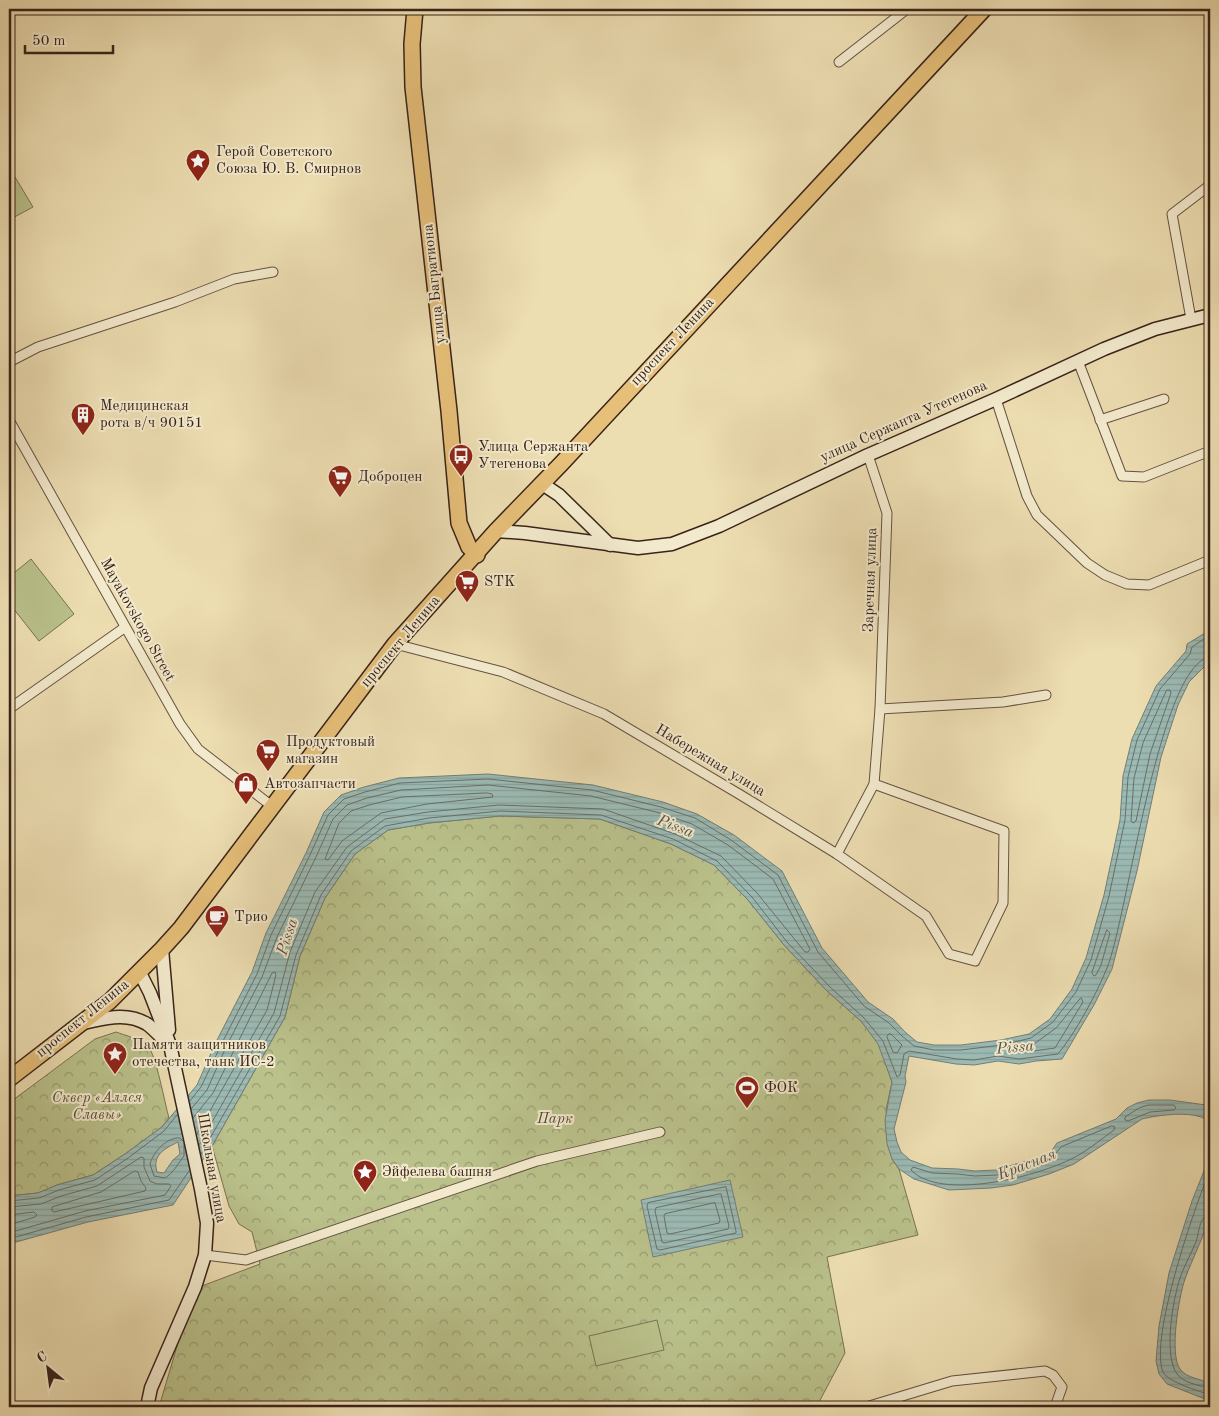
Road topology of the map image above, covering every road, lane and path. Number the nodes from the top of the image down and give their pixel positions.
1 (414, 9) edge
2 (907, 9) edge
3 (984, 9) edge
4 (839, 62) dead end
5 (1210, 185) edge
6 (273, 272) dead end
7 (1210, 315) edge
8 (1191, 319) junction
9 (1078, 361) junction
10 (9, 362) edge
11 (996, 399) junction
12 (1164, 399) dead end
13 (9, 420) edge
14 (1100, 420) junction
15 (1210, 451) edge
16 (868, 455) junction
17 (541, 483) junction
18 (496, 532) junction
19 (610, 545) junction
20 (477, 555) junction
21 (1210, 560) edge
22 (124, 628) junction
23 (395, 644) junction
24 (1046, 695) dead end
25 (9, 709) edge
26 (880, 709) junction
27 (874, 784) junction
28 (273, 807) junction
29 (836, 854) junction
30 (162, 950) junction
31 (140, 971) junction
32 (79, 1024) junction
33 (170, 1045) junction
34 (9, 1079) edge
35 (660, 1132) dead end
36 (205, 1255) junction
37 (147, 1407) edge
38 (866, 1407) edge
39 (1055, 1407) edge

1 - 20 main road, улица Багратиона
2 - 4 street
3 - 17 main road, проспект Ленина
5 - 8 street
6 - 10 street
7 - 8 main road, улица Сержанта Утегенова
8 - 9 main road, улица Сержанта Утегенова
9 - 11 main road, улица Сержанта Утегенова
9 - 14 street
11 - 16 main road, улица Сержанта Утегенова
11 - 21 street
12 - 14 street
13 - 22 street, Mayakovskogo Street
14 - 15 street
16 - 19 main road, улица Сержанта Утегенова
16 - 26 street, Заречная улица
17 - 18 main road, проспект Ленина
17 - 19 main road
18 - 19 main road, улица Сержанта Утегенова
18 - 20 main road, проспект Ленина
20 - 23 main road, проспект Ленина
22 - 25 street
22 - 28 street, Mayakovskogo Street
23 - 28 main road, проспект Ленина
23 - 29 street, Набережная улица
24 - 26 street
26 - 27 street, Заречная улица
27 - 29 street, Заречная улица
27 - 29 street, Набережная улица
28 - 30 main road, проспект Ленина
30 - 31 main road, проспект Ленина
30 - 33 main road, Школьная улица
31 - 32 main road, проспект Ленина
31 - 33 main road, Школьная улица
32 - 33 main road
32 - 34 main road, проспект Ленина
33 - 36 main road, Школьная улица
35 - 36 street
36 - 37 main road, Школьная улица
38 - 39 street

